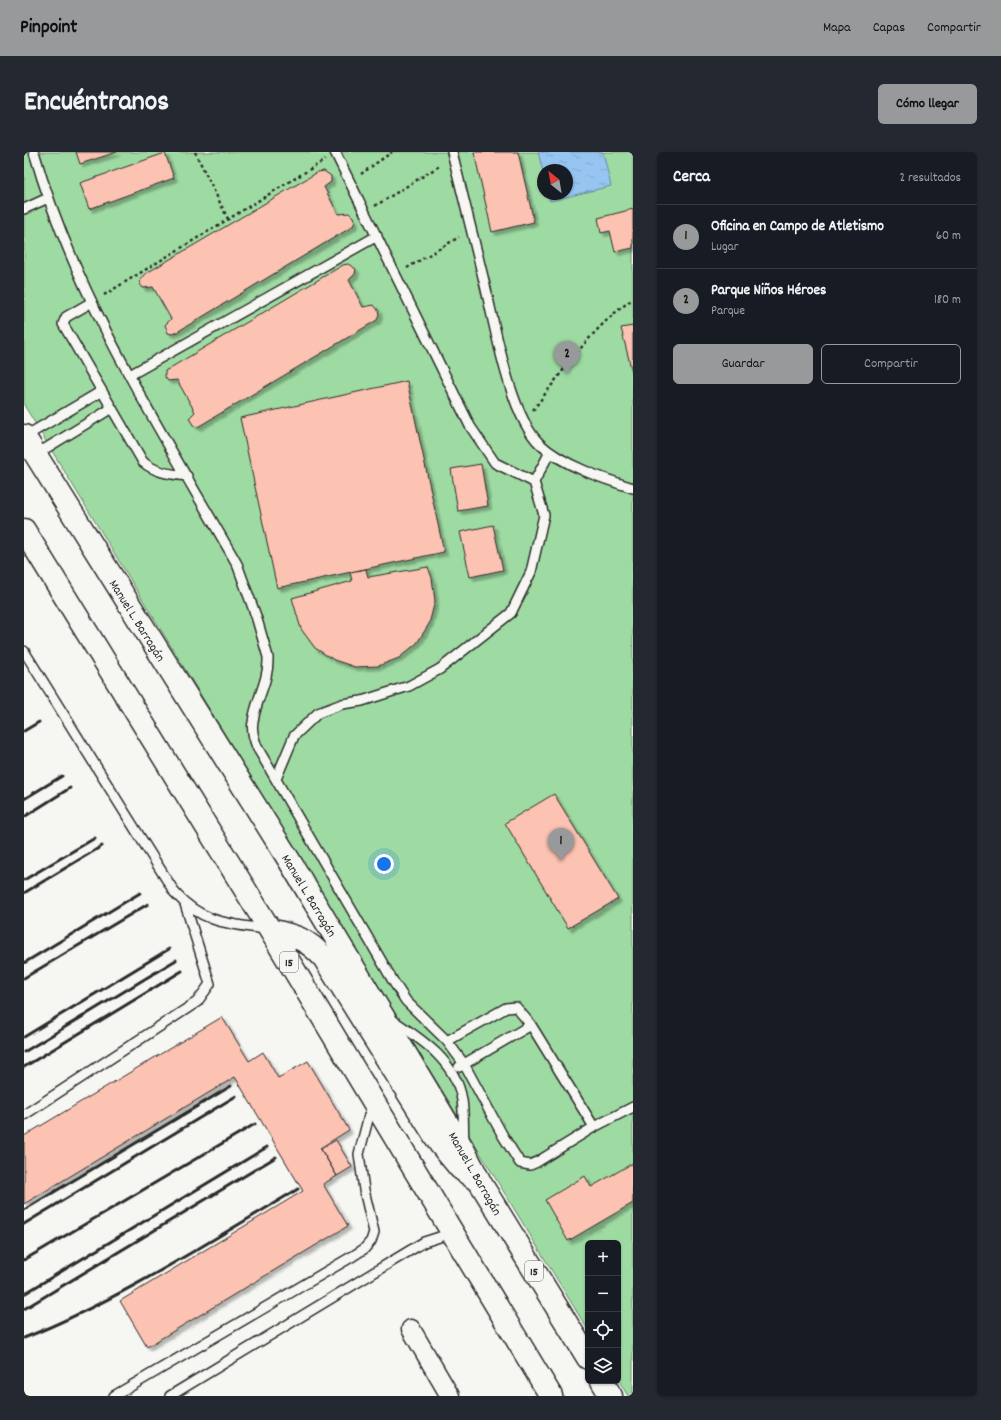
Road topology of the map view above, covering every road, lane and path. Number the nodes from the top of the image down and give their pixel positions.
1 (34, 152) edge
2 (195, 152) edge
3 (392, 152) edge
4 (335, 153) edge
5 (453, 155) edge
6 (349, 182) junction
7 (48, 198) junction
8 (24, 209) edge
9 (365, 212) junction
10 (228, 219) junction
11 (471, 230) junction
12 (377, 236) junction
13 (396, 274) junction
14 (633, 299) edge
15 (92, 302) junction
16 (130, 375) junction
17 (102, 391) junction
18 (112, 408) junction
19 (524, 421) junction
20 (28, 443) edge
21 (550, 452) junction
22 (187, 476) junction
23 (534, 482) junction
24 (633, 488) edge
25 (24, 530) edge
26 (24, 548) edge
27 (42, 560) junction
28 (24, 651) edge
29 (276, 779) junction
30 (185, 904) junction
31 (270, 930) junction
32 (380, 1011) junction
33 (531, 1025) junction
34 (447, 1041) junction
35 (464, 1064) junction
36 (452, 1071) junction
37 (373, 1102) junction
38 (633, 1107) edge
39 (24, 1115) edge
40 (594, 1127) junction
41 (464, 1151) junction
42 (481, 1184) junction
43 (452, 1233) junction
44 (411, 1329) dead end
45 (585, 1353) edge
46 (604, 1384) edge
47 (114, 1396) edge
48 (170, 1396) edge
49 (450, 1396) edge
50 (551, 1396) edge
51 (611, 1396) edge

1 - 7 lane
2 - 10 path
3 - 6 path
4 - 6 lane
4 - 10 path
5 - 9 path
5 - 11 lane
6 - 9 lane
7 - 8 lane
7 - 15 lane
9 - 12 lane
10 - 15 path
11 - 13 path
11 - 19 lane
12 - 13 lane
12 - 16 lane
13 - 23 lane
14 - 19 path
15 - 16 lane
15 - 17 lane
16 - 22 lane
17 - 18 lane
17 - 20 lane
18 - 20 lane
18 - 22 lane
19 - 21 lane
20 - 32 highway, Manuel L. Barragán / 15
21 - 23 lane
21 - 24 lane
22 - 29 lane
23 - 29 lane
25 - 27 highway, 15
26 - 27 lane
27 - 31 highway, 15
28 - 30 lane
29 - 34 lane
30 - 31 lane
30 - 39 lane
31 - 37 highway, 15
31 - 42 highway
32 - 36 lane
32 - 41 highway, Manuel L. Barragán / 15
33 - 34 lane
33 - 35 lane
33 - 40 lane
34 - 35 lane
35 - 36 lane
35 - 40 lane
36 - 41 lane
37 - 43 highway, 15
37 - 47 lane
38 - 40 lane
41 - 42 highway, Manuel L. Barragán / 15
42 - 45 highway, Manuel L. Barragán / 15
43 - 48 lane
43 - 50 highway, 15
44 - 49 street
46 - 51 highway

